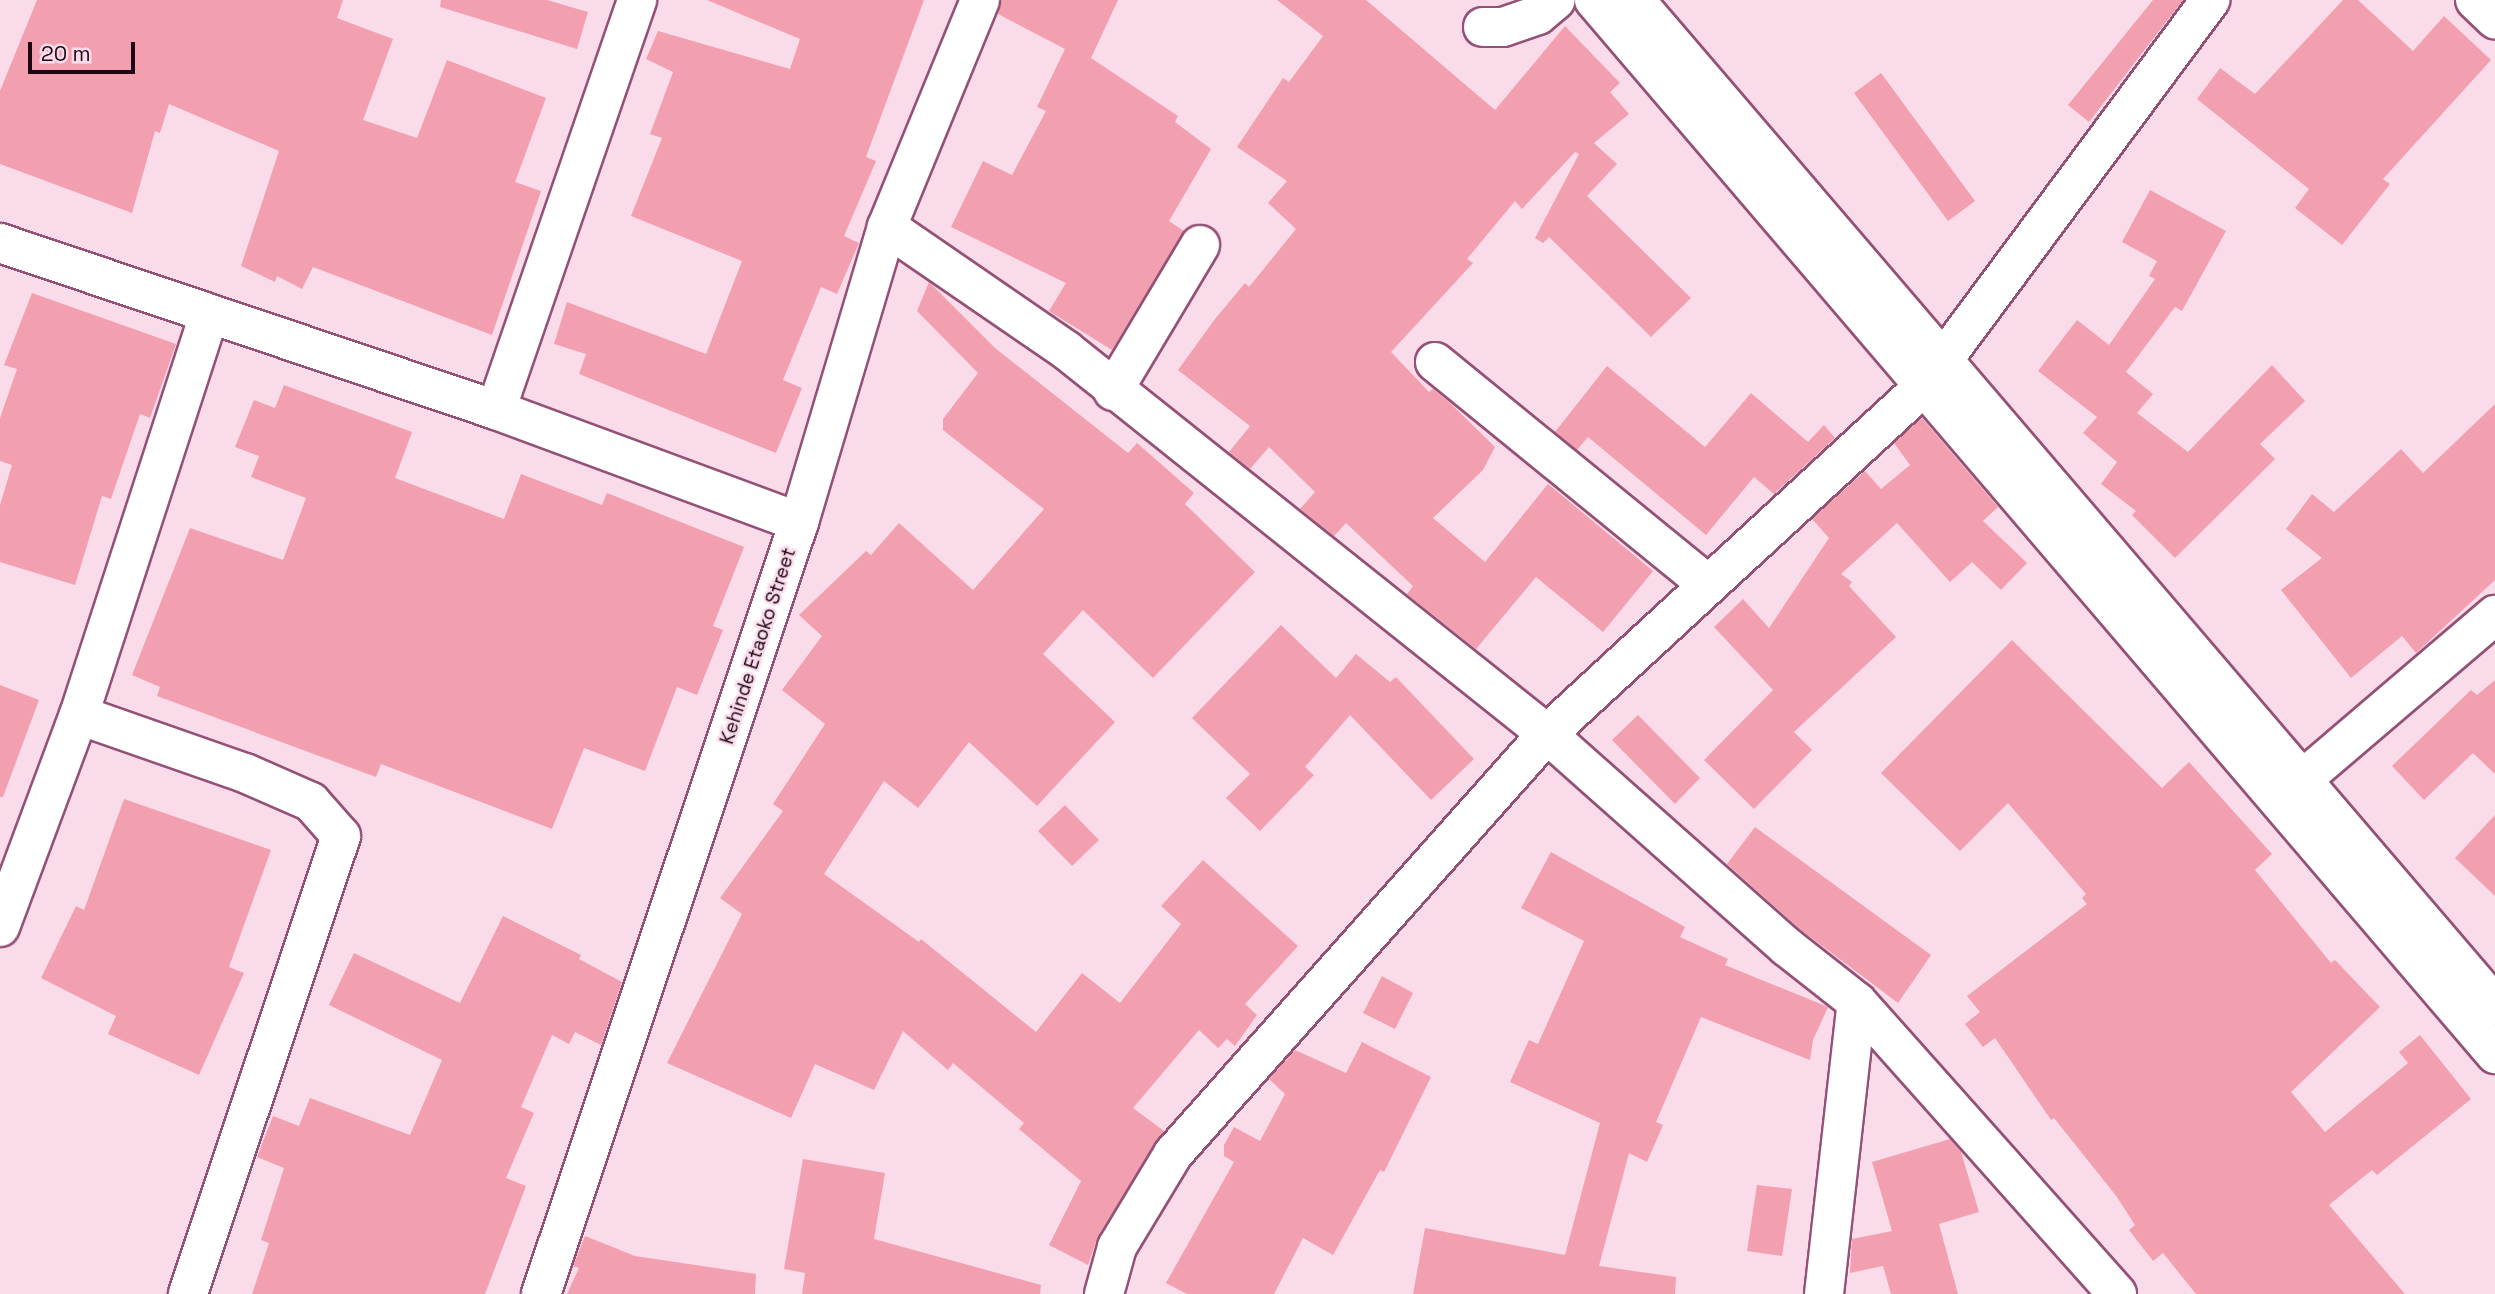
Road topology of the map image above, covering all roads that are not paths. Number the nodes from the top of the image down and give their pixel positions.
1 (637, 0) edge
2 (980, 0) edge
3 (1556, 0) edge
4 (2210, 0) edge
5 (2475, 0) edge
6 (1619, 5) edge
7 (2495, 19) edge
8 (1483, 27) dead end
9 (887, 227) junction
10 (0, 243) edge
11 (1199, 244) dead end
12 (209, 314) junction
13 (1435, 362) dead end
14 (1934, 371) junction
15 (1113, 391) junction
16 (496, 410) junction
17 (799, 522) junction
18 (1707, 584) junction
19 (2495, 615) edge
20 (79, 715) junction
21 (1547, 734) junction
22 (2288, 787) junction
23 (0, 927) edge
24 (1857, 1002) junction
25 (2495, 1005) edge
26 (2495, 1054) edge
27 (188, 1294) edge
28 (541, 1294) edge
29 (1104, 1294) edge
30 (1824, 1294) edge
31 (2117, 1294) edge

1 - 16 street
2 - 9 street, Kehinde Etaoko Street
3 - 8 street
4 - 14 street
5 - 7 street
6 - 14 street
9 - 15 street
9 - 17 street, Kehinde Etaoko Street
10 - 12 street
11 - 15 street
12 - 16 street
12 - 20 street
13 - 18 street
14 - 18 street
14 - 22 street
15 - 21 street
16 - 17 street
17 - 28 street, Kehinde Etaoko Street
18 - 21 street
19 - 22 street
20 - 23 street
20 - 27 street
21 - 24 street
21 - 29 street
22 - 25 street
22 - 26 street
24 - 30 street
24 - 31 street

